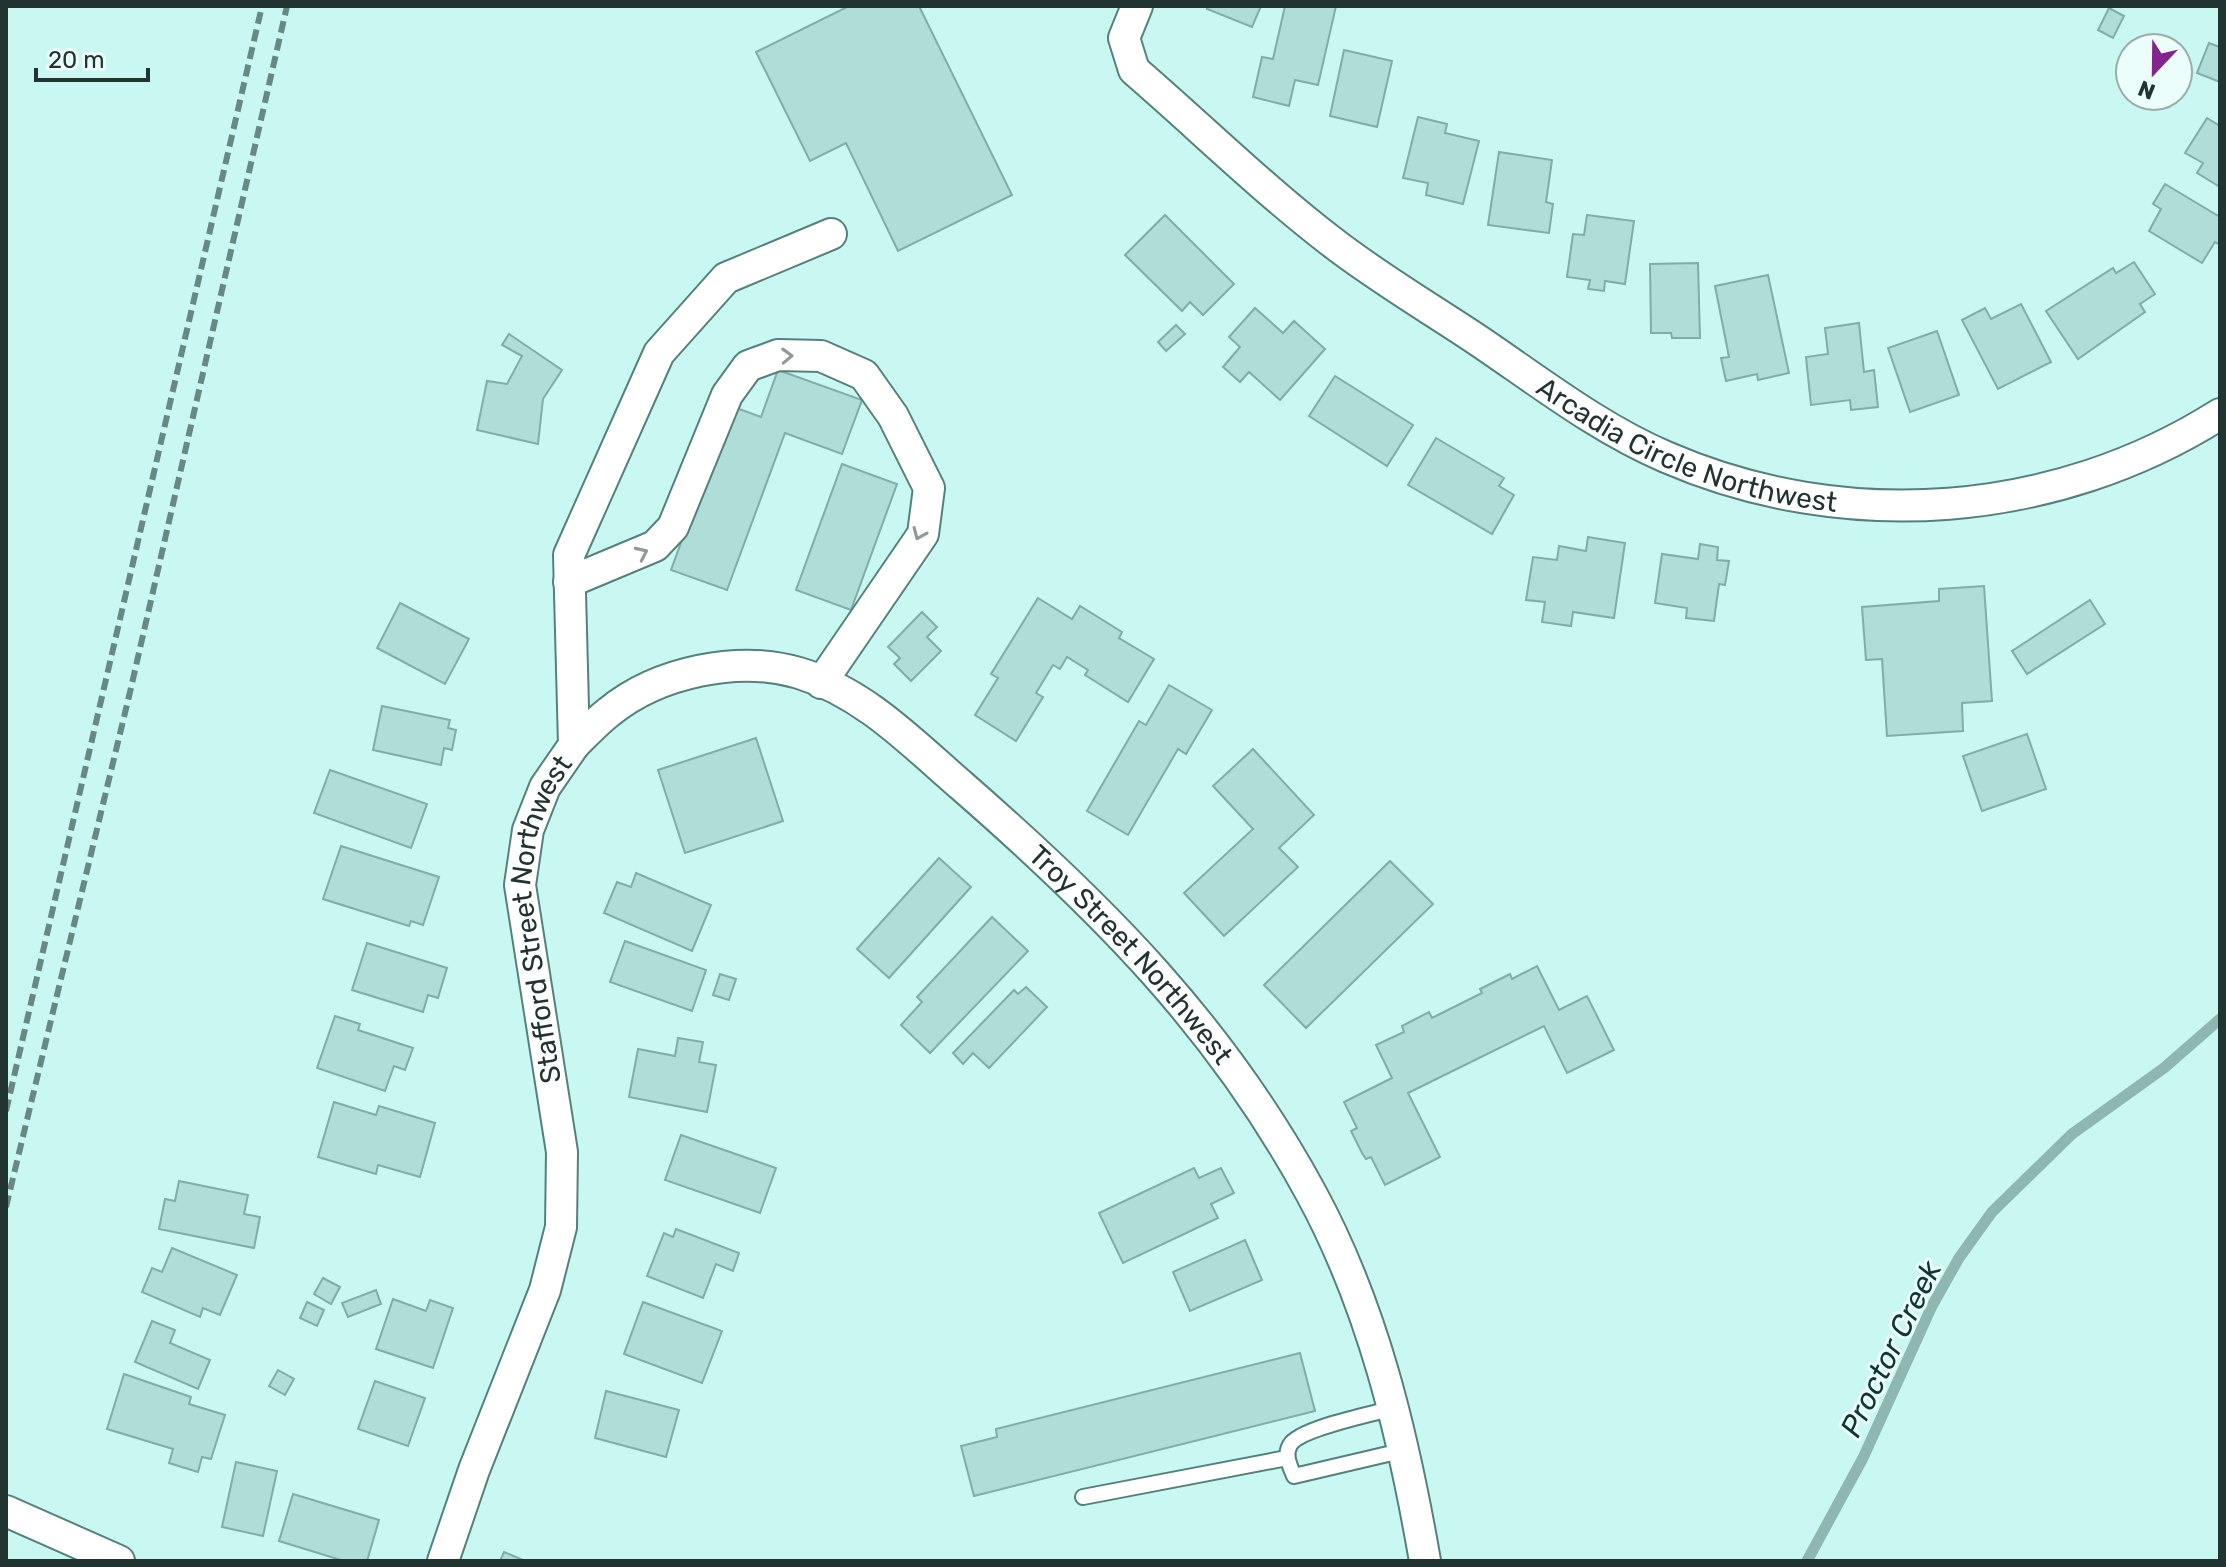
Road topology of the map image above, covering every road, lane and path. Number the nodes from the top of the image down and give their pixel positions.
1 (1137, 6) edge
2 (831, 234) dead end
3 (2220, 414) edge
4 (569, 582) junction
5 (821, 683) junction
6 (574, 745) junction
7 (1394, 1408) junction
8 (1405, 1450) junction
9 (1287, 1458) junction
10 (1083, 1497) dead end
11 (20, 1517) edge
12 (119, 1561) edge
13 (443, 1561) edge
14 (1425, 1561) edge

1 - 3 street, Arcadia Circle Northwest
2 - 4 street, Stafford Street Northwest
4 -> 5 street
4 - 6 street, Stafford Street Northwest
5 - 6 street, Troy Street Northwest
5 - 7 street, Troy Street Northwest
6 - 13 street, Stafford Street Northwest
7 - 8 street, Troy Street Northwest
7 - 9 lane
8 - 9 lane
8 - 14 street, Troy Street Northwest
9 - 10 lane
11 - 12 street

